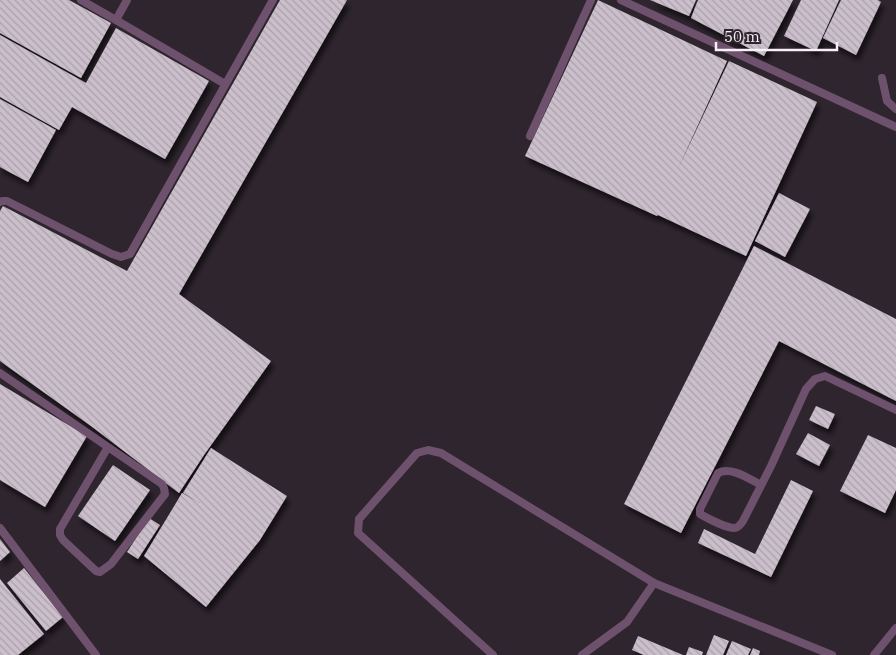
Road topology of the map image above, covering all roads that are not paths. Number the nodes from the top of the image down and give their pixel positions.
1 (81, 0) edge
2 (126, 0) edge
3 (273, 0) edge
4 (592, 0) edge
5 (621, 0) edge
6 (116, 20) junction
7 (882, 78) dead end
8 (225, 84) junction
9 (896, 109) edge
10 (896, 127) edge
11 (530, 136) dead end
12 (0, 202) edge
13 (0, 373) edge
14 (896, 410) edge
15 (108, 447) junction
16 (762, 485) junction
17 (0, 528) edge
18 (654, 583) junction
19 (896, 628) edge
20 (96, 655) edge
21 (493, 655) edge
22 (582, 655) edge
23 (832, 655) edge
24 (874, 655) edge

1 - 6 lane
2 - 6 lane
3 - 8 lane
4 - 11 lane
5 - 10 lane
6 - 8 lane
7 - 9 lane
8 - 12 lane
13 - 15 lane
14 - 16 lane
15 - 15 lane
16 - 16 lane
17 - 20 lane
18 - 21 lane
18 - 22 lane
18 - 23 lane
19 - 24 lane

